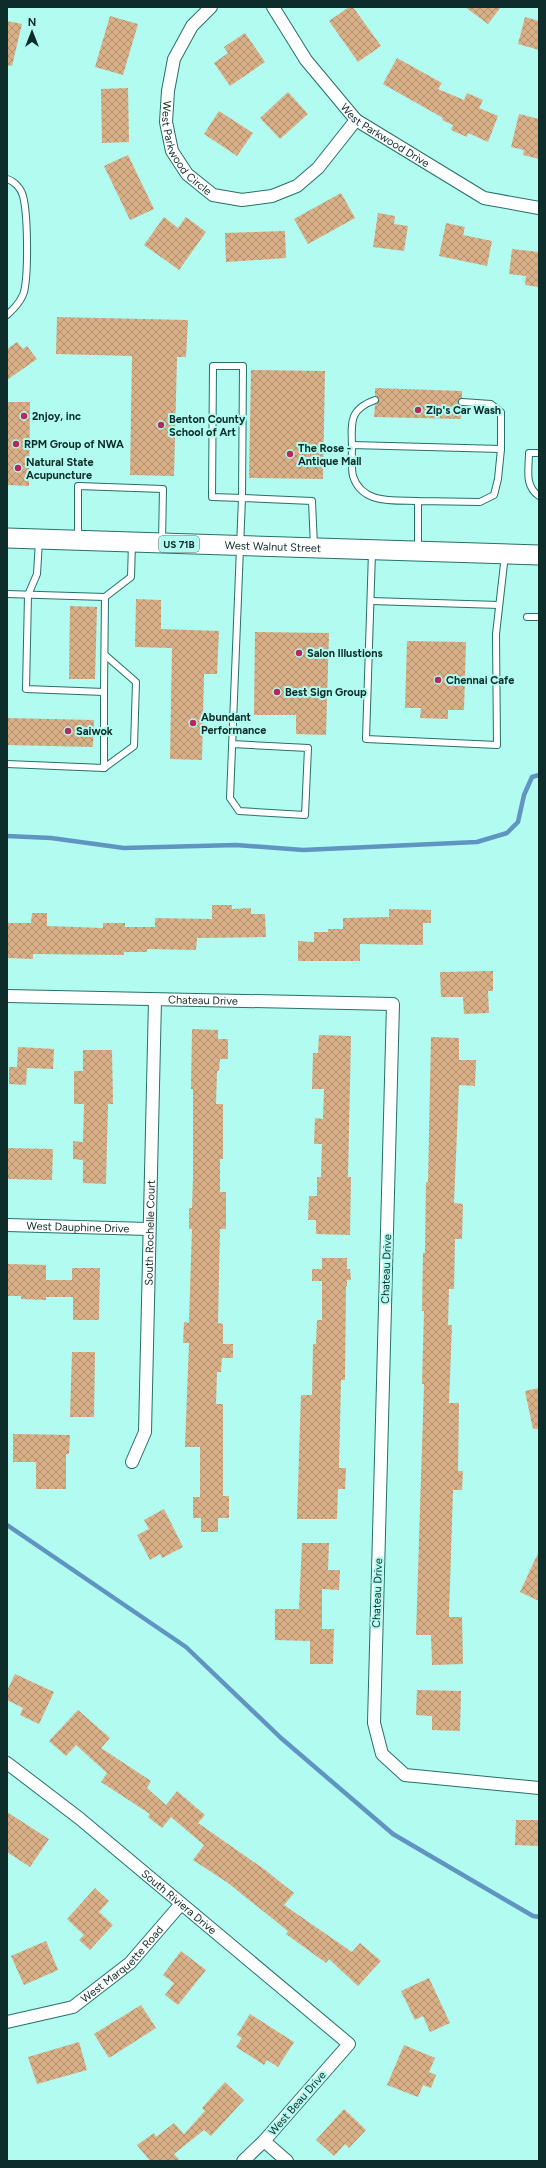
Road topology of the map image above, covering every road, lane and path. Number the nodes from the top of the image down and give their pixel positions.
1 (211, 7) edge
2 (273, 7) edge
3 (356, 120) junction
4 (7, 179) edge
5 (539, 208) edge
6 (7, 315) edge
7 (375, 400) dead end
8 (462, 402) dead end
9 (352, 445) junction
10 (501, 449) junction
11 (539, 454) edge
12 (539, 496) edge
13 (242, 498) junction
14 (418, 501) junction
15 (7, 538) edge
16 (39, 539) junction
17 (78, 540) junction
18 (132, 542) junction
19 (162, 543) junction
20 (240, 546) junction
21 (314, 548) junction
22 (372, 550) junction
23 (418, 551) junction
24 (505, 554) junction
25 (539, 555) edge
26 (7, 594) edge
27 (28, 595) junction
28 (105, 597) junction
29 (371, 601) junction
30 (499, 605) junction
31 (527, 617) dead end
32 (539, 617) edge
33 (105, 655) junction
34 (104, 692) junction
35 (232, 744) junction
36 (7, 764) edge
37 (104, 768) junction
38 (7, 996) edge
39 (155, 1000) junction
40 (7, 1225) edge
41 (148, 1229) junction
42 (132, 1462) dead end
43 (7, 1763) edge
44 (539, 1788) edge
45 (181, 1904) junction
46 (7, 2022) edge
47 (349, 2044) joint
48 (264, 2141) junction
49 (243, 2161) edge
50 (287, 2161) edge

1 - 3 street, West Parkwood Circle
2 - 3 street, West Parkwood Drive
3 - 5 street, West Parkwood Drive
4 - 6 lane
7 - 9 lane
8 - 10 lane
9 - 10 lane
9 - 14 lane
10 - 14 lane
11 - 12 lane
13 - 13 lane
13 - 20 lane
13 - 21 lane
14 - 23 lane
15 - 16 main road, West Walnut Street / US 71B
16 - 17 main road, West Walnut Street / US 71B
16 - 27 lane
17 - 18 main road, West Walnut Street / US 71B
17 - 19 lane
18 - 19 main road, West Walnut Street / US 71B
18 - 28 lane
19 - 20 main road, West Walnut Street / US 71B
20 - 21 main road, West Walnut Street / US 71B
20 - 35 lane
21 - 22 main road, West Walnut Street / US 71B
22 - 23 main road, West Walnut Street / US 71B
22 - 29 lane
23 - 24 main road, West Walnut Street / US 71B
24 - 25 main road, West Walnut Street / US 71B
24 - 30 lane
26 - 27 lane
27 - 28 lane
27 - 34 lane
28 - 33 lane
29 - 30 lane
29 - 30 lane
31 - 32 lane
33 - 34 lane
33 - 37 lane
34 - 37 lane
35 - 35 lane
36 - 37 lane
38 - 39 street, Chateau Drive
39 - 41 street, South Rochelle Court
39 - 44 street, Chateau Drive
40 - 41 street, West Dauphine Drive
41 - 42 street, South Rochelle Court
43 - 45 street, South Riviera Drive
45 - 46 street, West Marquette Road
45 - 47 street, South Riviera Drive
47 - 48 street, West Beau Drive
48 - 49 street, West Beau Drive
48 - 50 street

